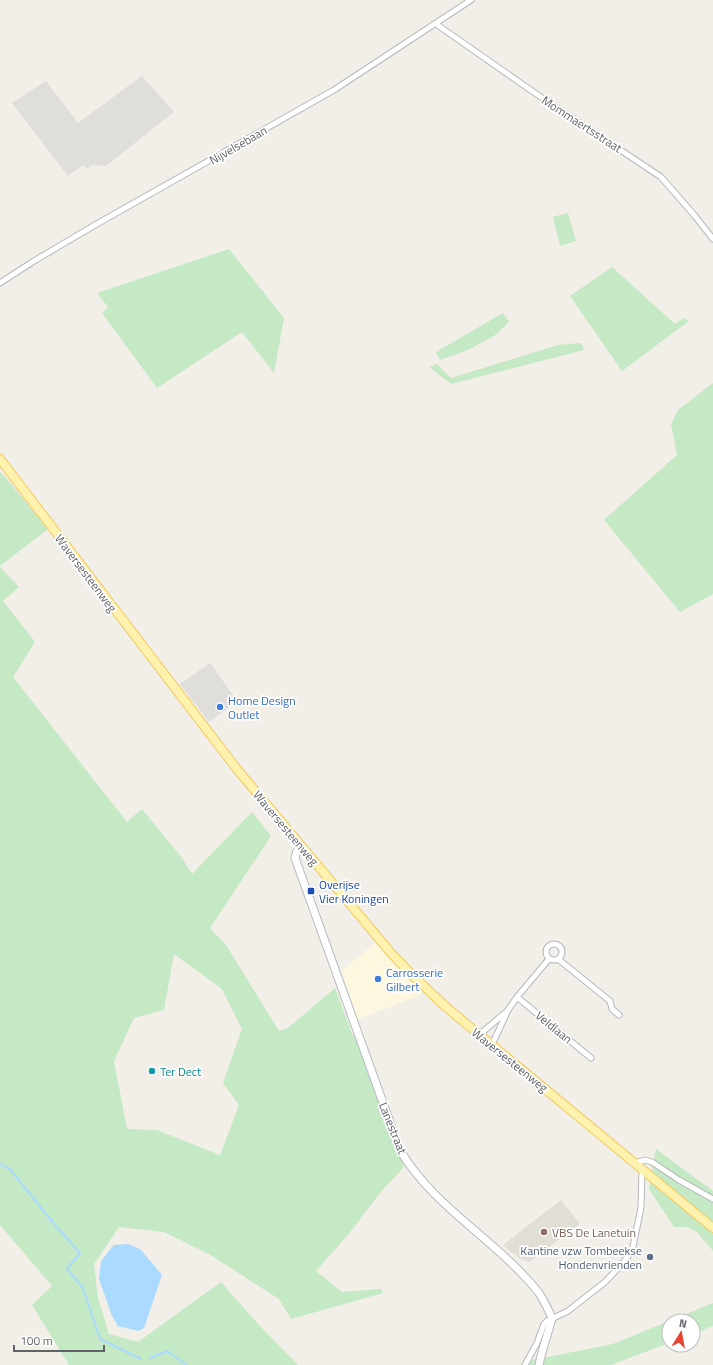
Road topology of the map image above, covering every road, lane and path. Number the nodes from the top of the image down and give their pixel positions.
1 (471, 0) edge
2 (436, 24) junction
3 (713, 239) edge
4 (0, 283) edge
5 (0, 459) edge
6 (301, 847) junction
7 (549, 959) junction
8 (558, 959) junction
9 (517, 997) junction
10 (508, 1010) junction
11 (619, 1015) dead end
12 (479, 1035) junction
13 (492, 1045) junction
14 (592, 1058) dead end
15 (635, 1163) junction
16 (642, 1170) junction
17 (713, 1199) edge
18 (713, 1228) edge
19 (552, 1318) junction
20 (525, 1365) edge
21 (539, 1365) edge

1 - 2 street, Nijvelsebaan
2 - 3 street, Mommaertsstraat
2 - 4 street, Nijvelsebaan
5 - 6 main road, Waversesteenweg
6 - 12 main road, Waversesteenweg
6 - 19 street, Lanestraat
7 - 8 street
7 - 8 street
7 - 9 street
8 - 11 street
9 - 10 street
9 - 14 street, Veldlaan
10 - 12 street
10 - 13 street
12 - 13 main road, Waversesteenweg
13 - 15 main road, Waversesteenweg
15 - 16 main road, Waversesteenweg
15 - 17 street
16 - 18 main road, Waversesteenweg
16 - 19 street
19 - 20 street
19 - 21 street

